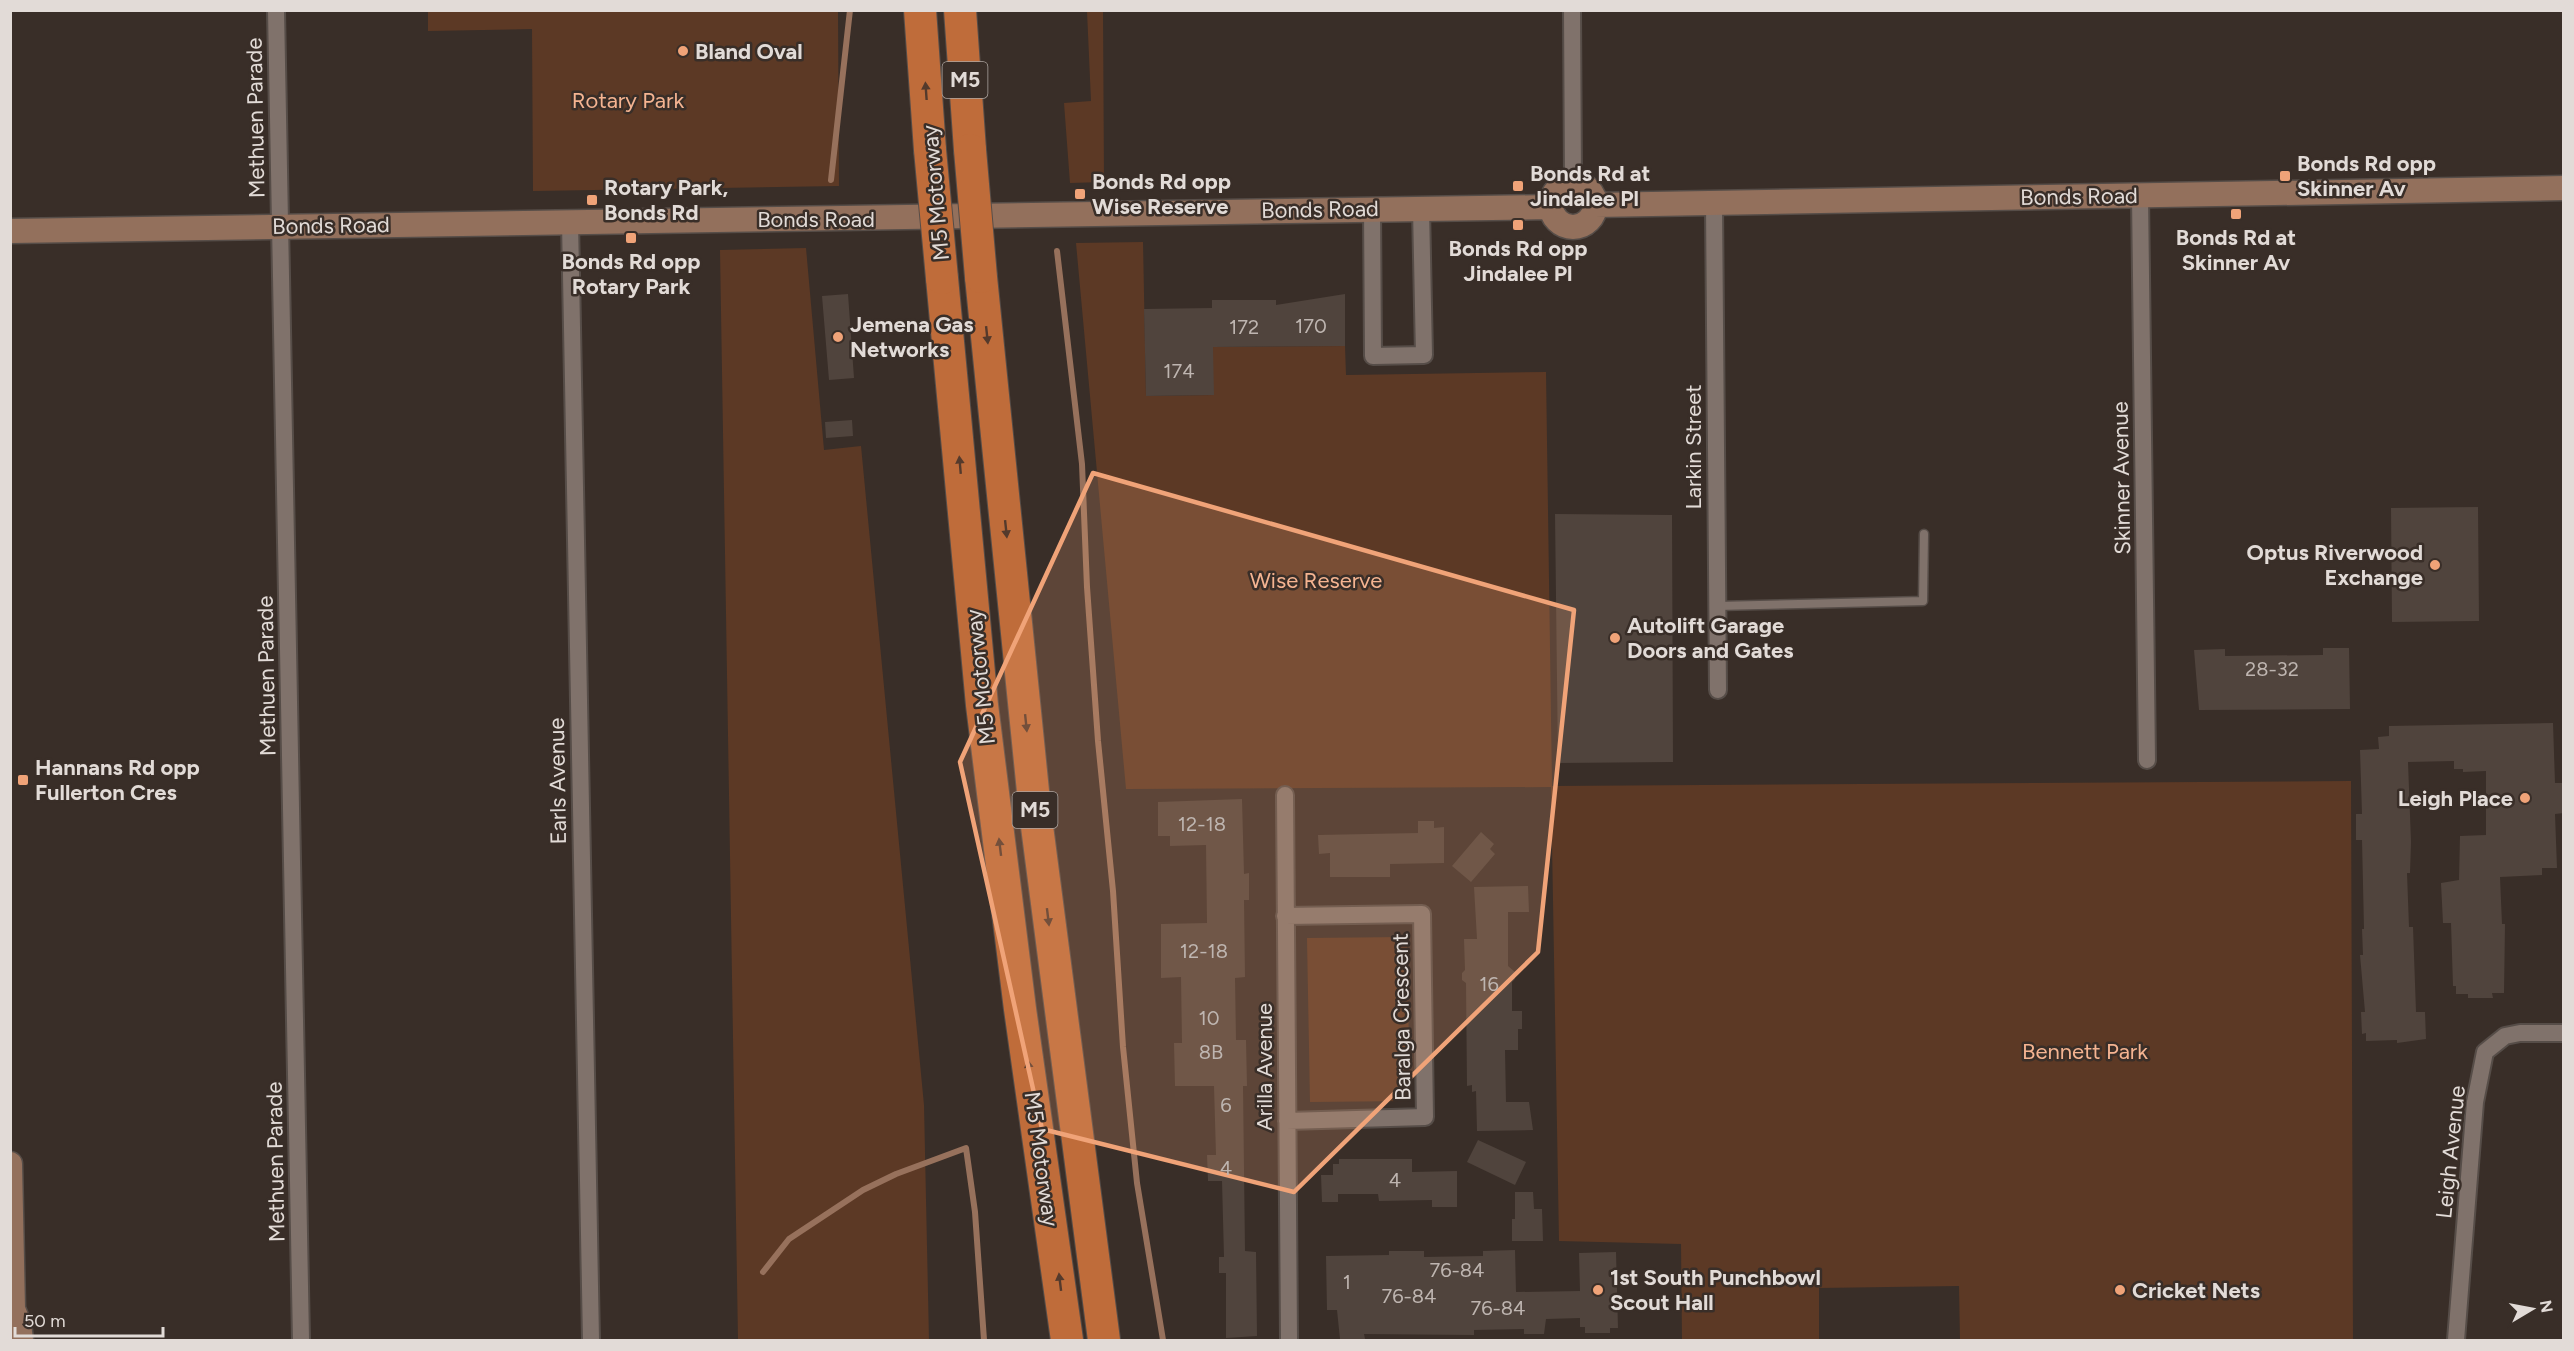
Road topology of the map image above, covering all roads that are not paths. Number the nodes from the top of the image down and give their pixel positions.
1 (276, 10) edge
2 (920, 10) edge
3 (960, 10) edge
4 (967, 10) edge
5 (1572, 10) edge
6 (970, 150) junction
7 (1573, 183) junction
8 (2564, 188) edge
9 (2140, 195) junction
10 (1714, 203) junction
11 (1595, 206) junction
12 (1551, 207) junction
13 (1372, 208) junction
14 (1421, 208) junction
15 (570, 221) junction
16 (280, 226) junction
17 (10, 231) edge
18 (1924, 534) dead end
19 (1717, 606) junction
20 (1718, 690) dead end
21 (2147, 760) dead end
22 (1285, 795) dead end
23 (1285, 916) junction
24 (2564, 1032) edge
25 (1287, 1121) junction
26 (10, 1164) edge
27 (12, 1312) edge
28 (21, 1341) edge
29 (301, 1341) edge
30 (591, 1341) edge
31 (1067, 1341) edge
32 (1104, 1341) edge
33 (1289, 1341) edge
34 (2456, 1341) edge

1 - 16 street, Methuen Parade
31 -> 2 highway, M5 Motorway / M5, bridge
3 - 6 highway, M5 Motorway / M5
4 - 6 highway, M5
5 - 7 street
6 -> 32 highway, M5 Motorway / M5, bridge
7 - 11 main road
7 - 12 main road
8 - 9 main road, Bonds Road
9 - 10 main road, Bonds Road
9 - 21 street, Skinner Avenue
10 - 11 main road, Bonds Road
10 - 19 street, Larkin Street
11 - 12 main road
12 - 14 main road, Bonds Road
13 - 14 main road, Bonds Road
13 - 14 street
13 - 15 main road, Bonds Road
15 - 16 main road, Bonds Road
15 - 30 street, Earls Avenue
16 - 17 main road, Bonds Road
16 - 29 street, Methuen Parade
18 - 19 lane
19 - 20 street, Larkin Street
22 - 23 street, Arilla Avenue
23 - 25 street, Arilla Avenue
23 - 25 street, Baralga Crescent
24 - 34 street, Leigh Avenue
25 - 33 street, Arilla Avenue
26 - 27 main road
27 - 28 main road

